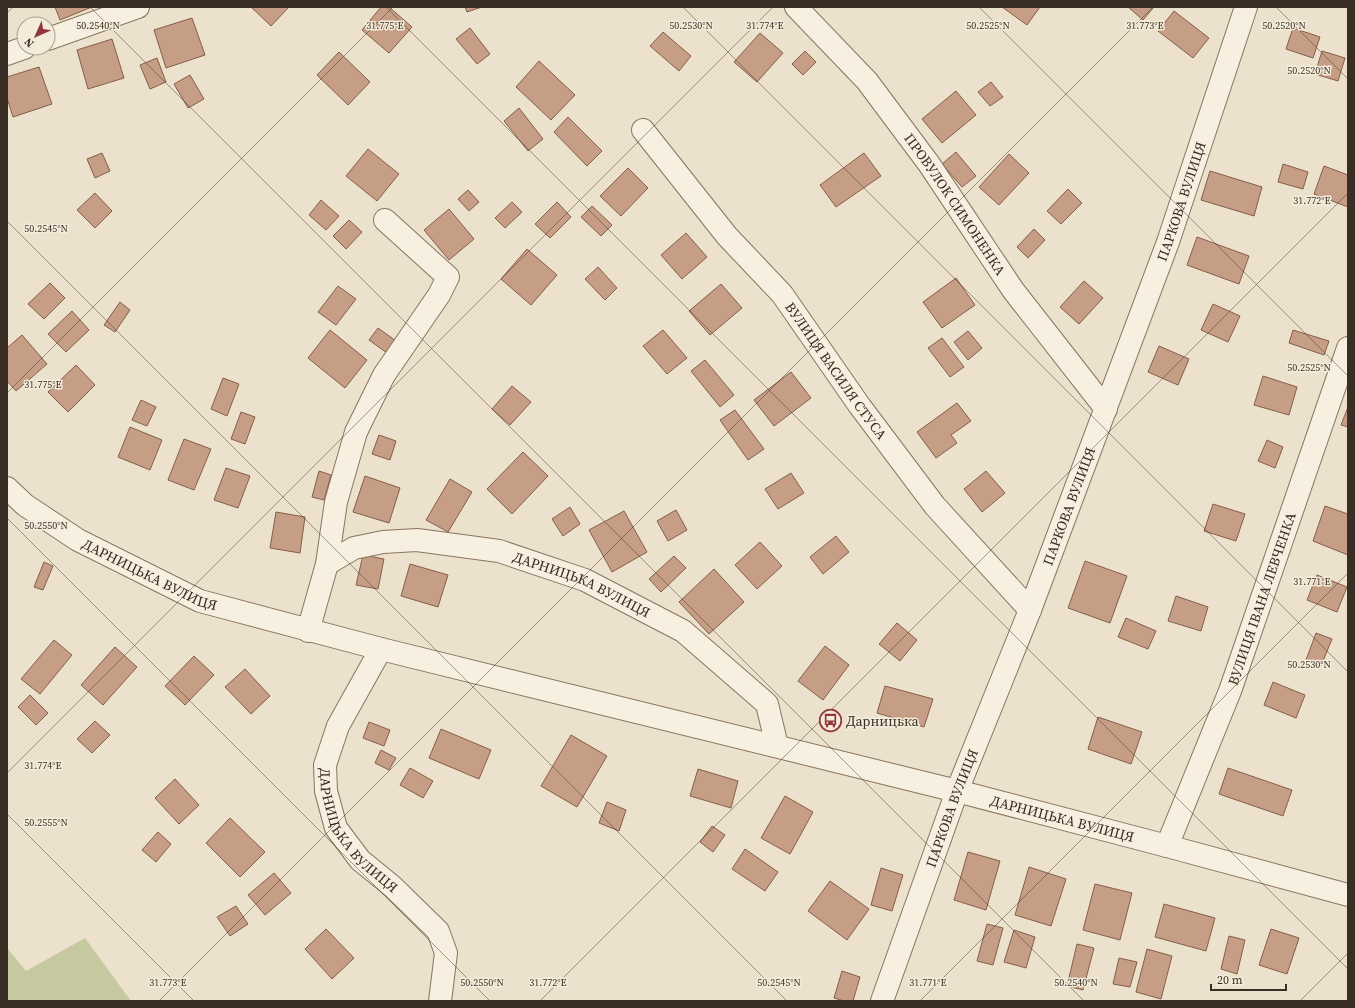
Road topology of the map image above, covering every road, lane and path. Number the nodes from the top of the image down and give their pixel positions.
1 (138, 7) edge
2 (1246, 7) edge
3 (800, 8) edge
4 (56, 36) edge
5 (643, 130) dead end
6 (385, 220) dead end
7 (1348, 348) edge
8 (1106, 410) junction
9 (7, 488) edge
10 (327, 564) junction
11 (1030, 610) junction
12 (308, 631) junction
13 (381, 649) junction
14 (776, 746) junction
15 (957, 791) junction
16 (1168, 846) junction
17 (1348, 895) edge
18 (440, 1001) edge
19 (882, 1001) edge

1 - 4 street
2 - 8 street, ПАРКОВА ВУЛИЦЯ
3 - 8 street, ПРОВУЛОК СИМОНЕНКА
5 - 11 street, ВУЛИЦЯ ВАСИЛЯ СТУСА
6 - 10 street
7 - 16 street, ВУЛИЦЯ ІВАНА ЛЕВЧЕНКА
8 - 11 street, ПАРКОВА ВУЛИЦЯ
9 - 12 street, ДАРНИЦЬКА ВУЛИЦЯ
10 - 12 street
10 - 14 street, ДАРНИЦЬКА ВУЛИЦЯ
11 - 15 street, ПАРКОВА ВУЛИЦЯ
12 - 13 street, ДАРНИЦЬКА ВУЛИЦЯ
13 - 14 street, ДАРНИЦЬКА ВУЛИЦЯ
13 - 18 street, ДАРНИЦЬКА ВУЛИЦЯ
14 - 15 street, ДАРНИЦЬКА ВУЛИЦЯ
15 - 16 street, ДАРНИЦЬКА ВУЛИЦЯ
15 - 19 street, ПАРКОВА ВУЛИЦЯ
16 - 17 street, ДАРНИЦЬКА ВУЛИЦЯ

